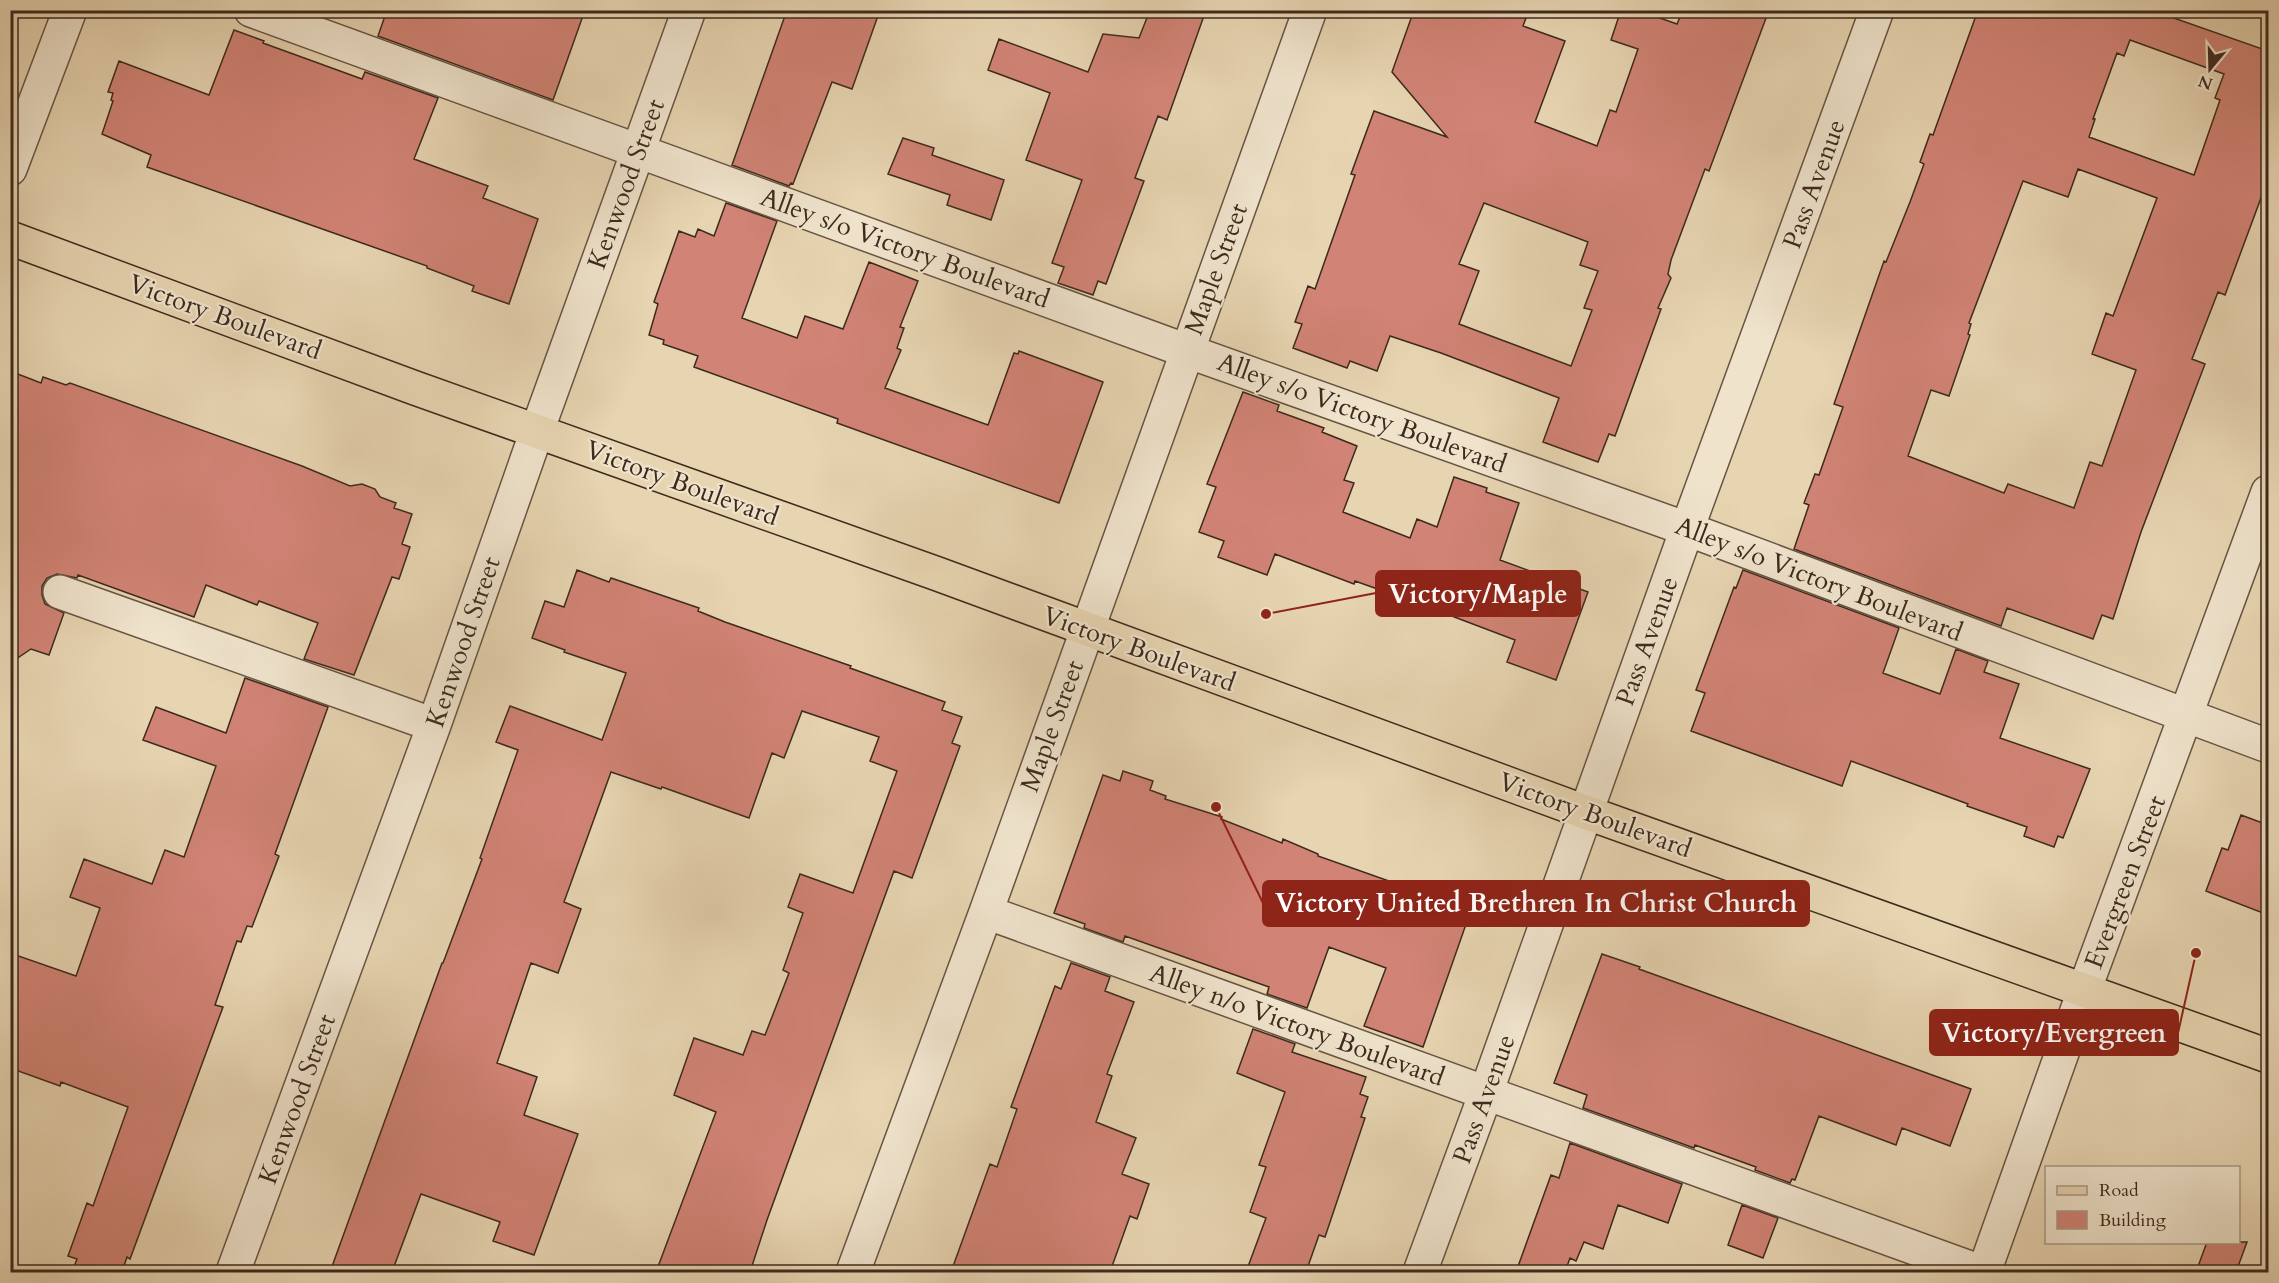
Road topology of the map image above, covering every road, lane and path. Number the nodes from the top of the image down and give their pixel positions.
1 (70, 10) edge
2 (251, 10) edge
3 (689, 10) edge
4 (1310, 10) edge
5 (1877, 10) edge
6 (638, 151) junction
7 (10, 169) edge
8 (10, 238) edge
9 (1187, 351) junction
10 (537, 431) junction
11 (2268, 492) edge
12 (1687, 529) junction
13 (60, 592) dead end
14 (1086, 630) junction
15 (2187, 717) junction
16 (434, 725) junction
17 (2268, 746) edge
18 (1585, 812) junction
19 (986, 912) junction
20 (2084, 991) junction
21 (2268, 1056) edge
22 (1486, 1094) junction
23 (233, 1272) edge
24 (853, 1272) edge
25 (1420, 1272) edge
26 (1982, 1272) edge

1 - 7 street
2 - 6 street, Alley s/o Victory Boulevard
3 - 6 street, Kenwood Street
4 - 9 street, Maple Street
5 - 12 street, Pass Avenue
6 - 9 street, Alley s/o Victory Boulevard
6 - 10 street, Kenwood Street
8 - 10 main road, Victory Boulevard
9 - 12 street, Alley s/o Victory Boulevard
9 - 14 street, Maple Street
10 - 14 main road, Victory Boulevard
10 - 16 street, Kenwood Street
11 - 15 street, Evergreen Street
12 - 15 street, Alley s/o Victory Boulevard
12 - 18 street, Pass Avenue
13 - 16 street
14 - 18 main road, Victory Boulevard
14 - 19 street, Maple Street
15 - 17 street, Alley s/o Victory Boulevard
15 - 20 street, Evergreen Street
16 - 23 street, Kenwood Street
18 - 20 main road, Victory Boulevard
18 - 22 street, Pass Avenue
19 - 22 street, Alley n/o Victory Boulevard
19 - 24 street, Maple Street
20 - 21 main road, Victory Boulevard
20 - 26 street, Evergreen Street
22 - 25 street, Pass Avenue
22 - 26 street, Alley n/o Victory Boulevard

